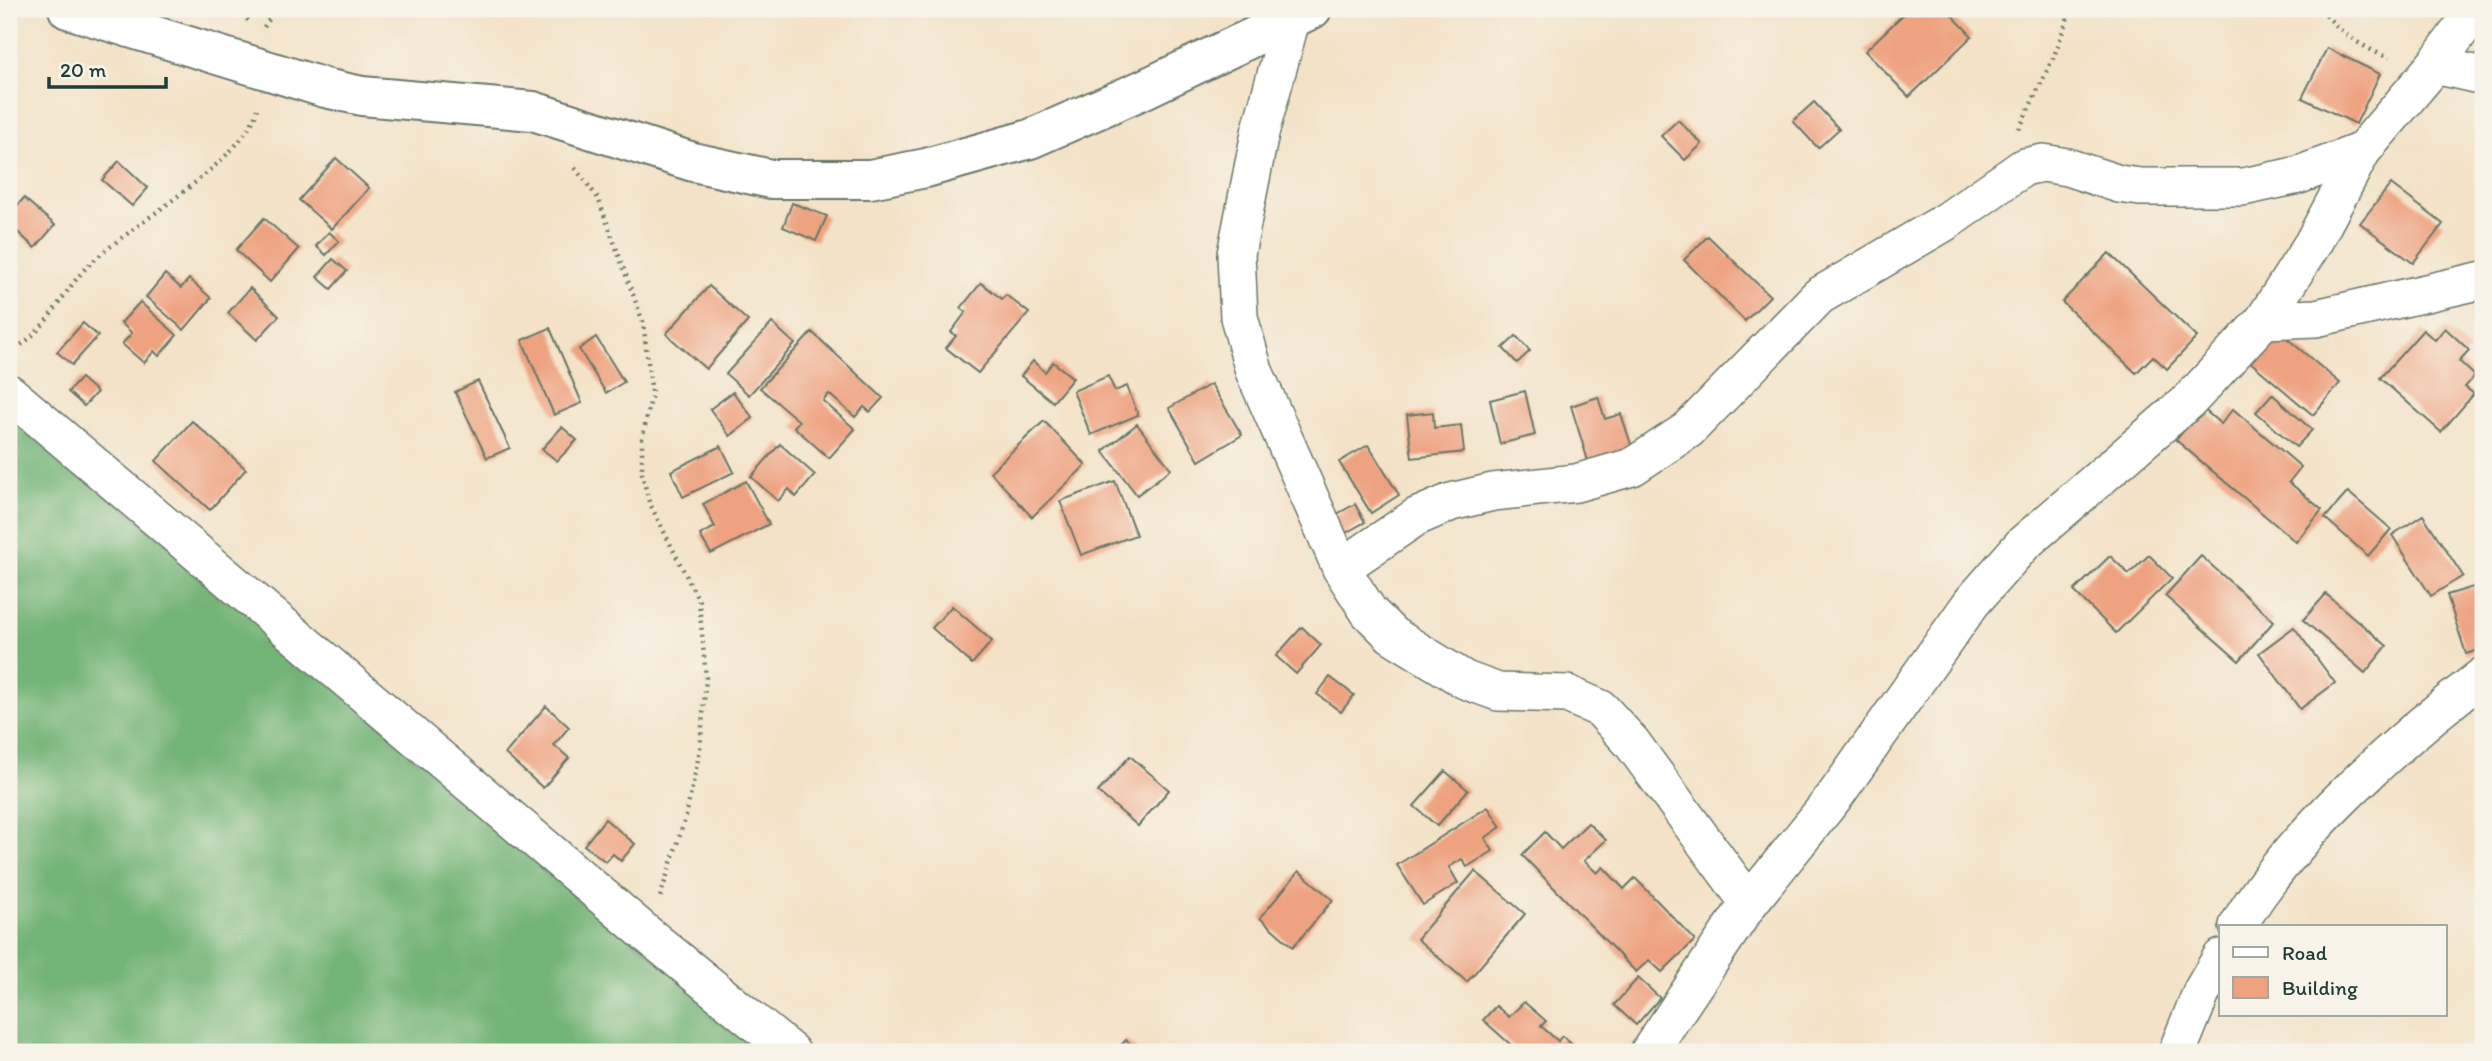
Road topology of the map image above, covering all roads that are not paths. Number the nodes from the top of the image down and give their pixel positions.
1 (68, 9) edge
2 (2476, 9) edge
3 (1302, 14) edge
4 (2435, 65) junction
5 (2483, 75) edge
6 (2362, 151) junction
7 (2483, 280) edge
8 (2264, 320) junction
9 (9, 393) edge
10 (1341, 568) junction
11 (2483, 676) edge
12 (1749, 903) junction
13 (2239, 925) edge
14 (2219, 961) edge
15 (791, 1052) edge
16 (1649, 1052) edge
17 (2177, 1052) edge

1 - 3 street
2 - 4 street
3 - 10 street
4 - 5 street
4 - 6 street
6 - 8 street
6 - 10 street
7 - 8 street
8 - 12 street
9 - 15 street
10 - 12 street
11 - 13 street
12 - 16 street
14 - 17 street

